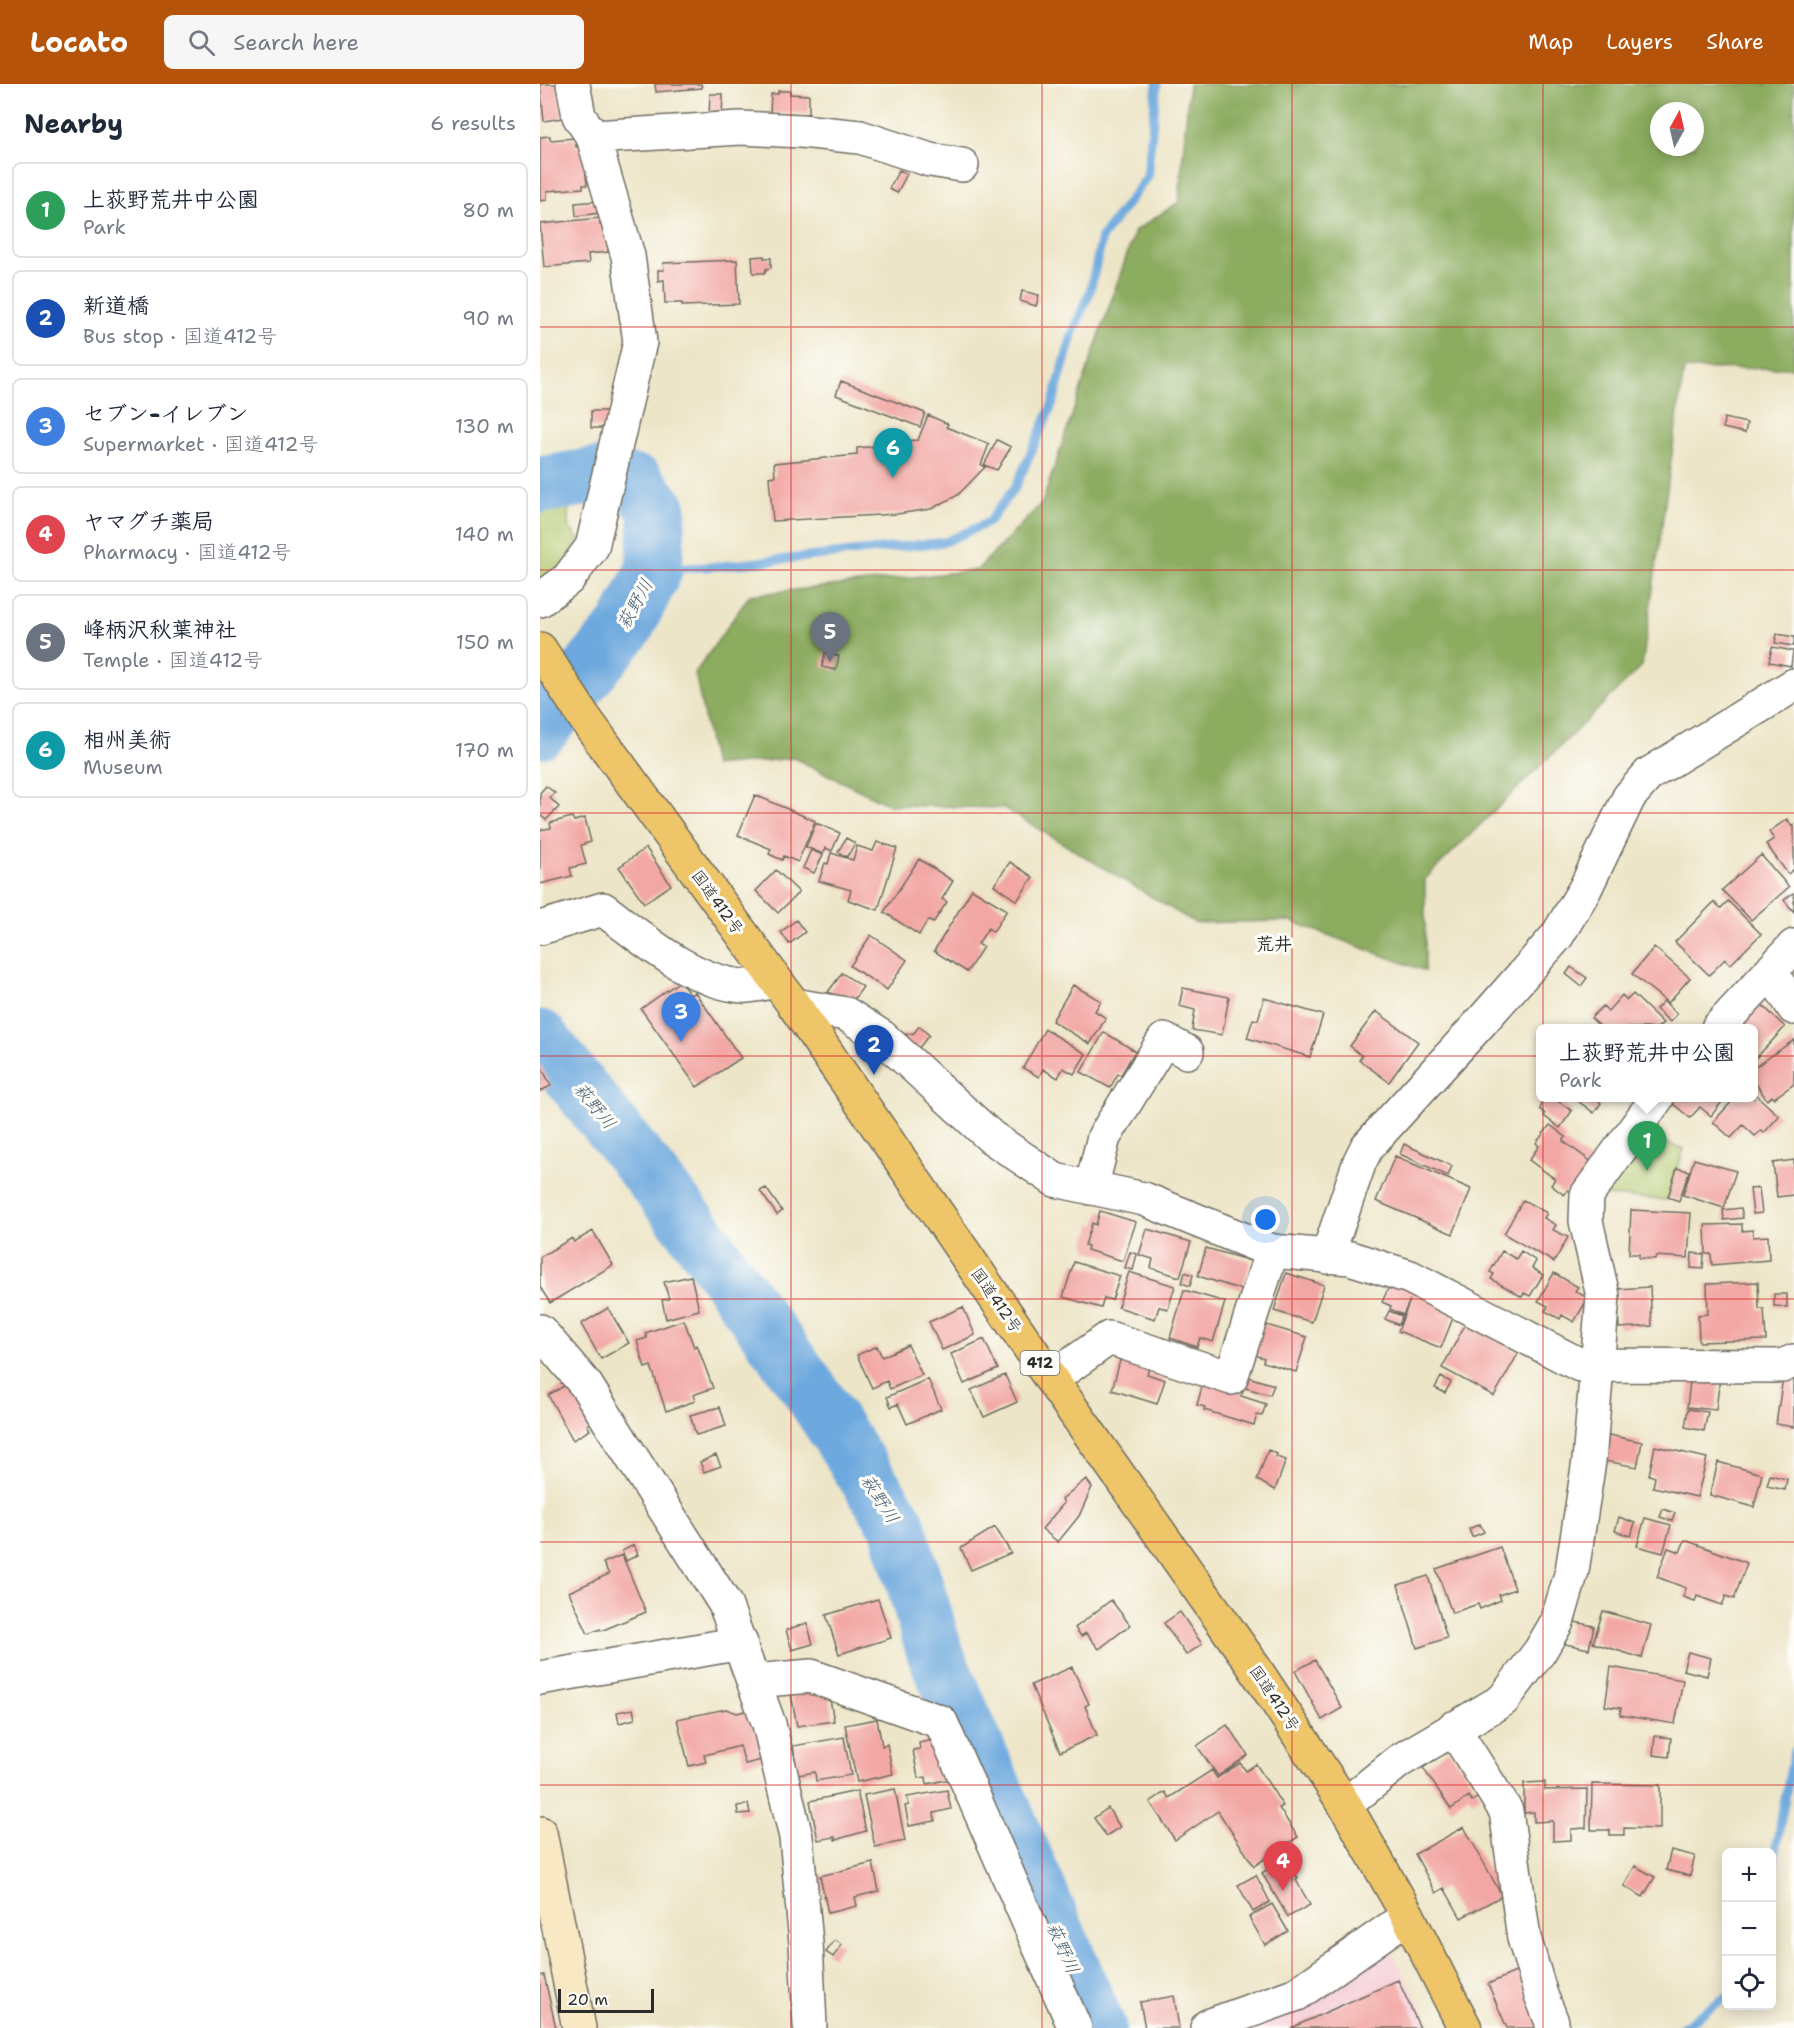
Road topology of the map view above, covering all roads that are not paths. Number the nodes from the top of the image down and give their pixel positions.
1 (573, 84) edge
2 (593, 137) junction
3 (962, 165) dead end
4 (540, 600) edge
5 (541, 650) edge
6 (1794, 685) edge
7 (540, 928) edge
8 (1794, 946) edge
9 (1770, 970) junction
10 (785, 993) junction
11 (1794, 1008) edge
12 (1722, 1024) edge
13 (1165, 1039) dead end
14 (1653, 1102) edge
15 (1091, 1188) junction
16 (1272, 1251) junction
17 (1327, 1257) junction
18 (540, 1331) edge
19 (1794, 1361) edge
20 (1596, 1364) junction
21 (1051, 1379) junction
22 (741, 1643) junction
23 (540, 1678) edge
24 (754, 1681) junction
25 (1453, 1728) junction
26 (1346, 1805) junction
27 (540, 1833) edge
28 (1408, 1916) junction
29 (810, 2025) dead end
30 (579, 2028) edge
31 (1075, 2028) edge
32 (1207, 2028) edge
33 (1465, 2028) edge
34 (1552, 2028) edge

1 - 2 street
2 - 3 street
2 - 4 street
5 - 10 highway, 国道412号 / 412
6 - 17 street
7 - 10 street
8 - 9 street
9 - 11 street
9 - 12 street
10 - 15 street
10 - 21 highway, 国道412号 / 412
13 - 15 street
14 - 20 street
15 - 16 street
16 - 17 street
16 - 21 street
17 - 20 street
18 - 22 street
19 - 20 street
20 - 25 street
21 - 26 highway, 国道412号 / 412
22 - 23 street
22 - 24 street
24 - 29 street
24 - 31 street
25 - 26 street
25 - 34 street
26 - 28 highway, 国道412号 / 412
27 - 30 street
28 - 32 street
28 - 33 highway, 国道412号 / 412

